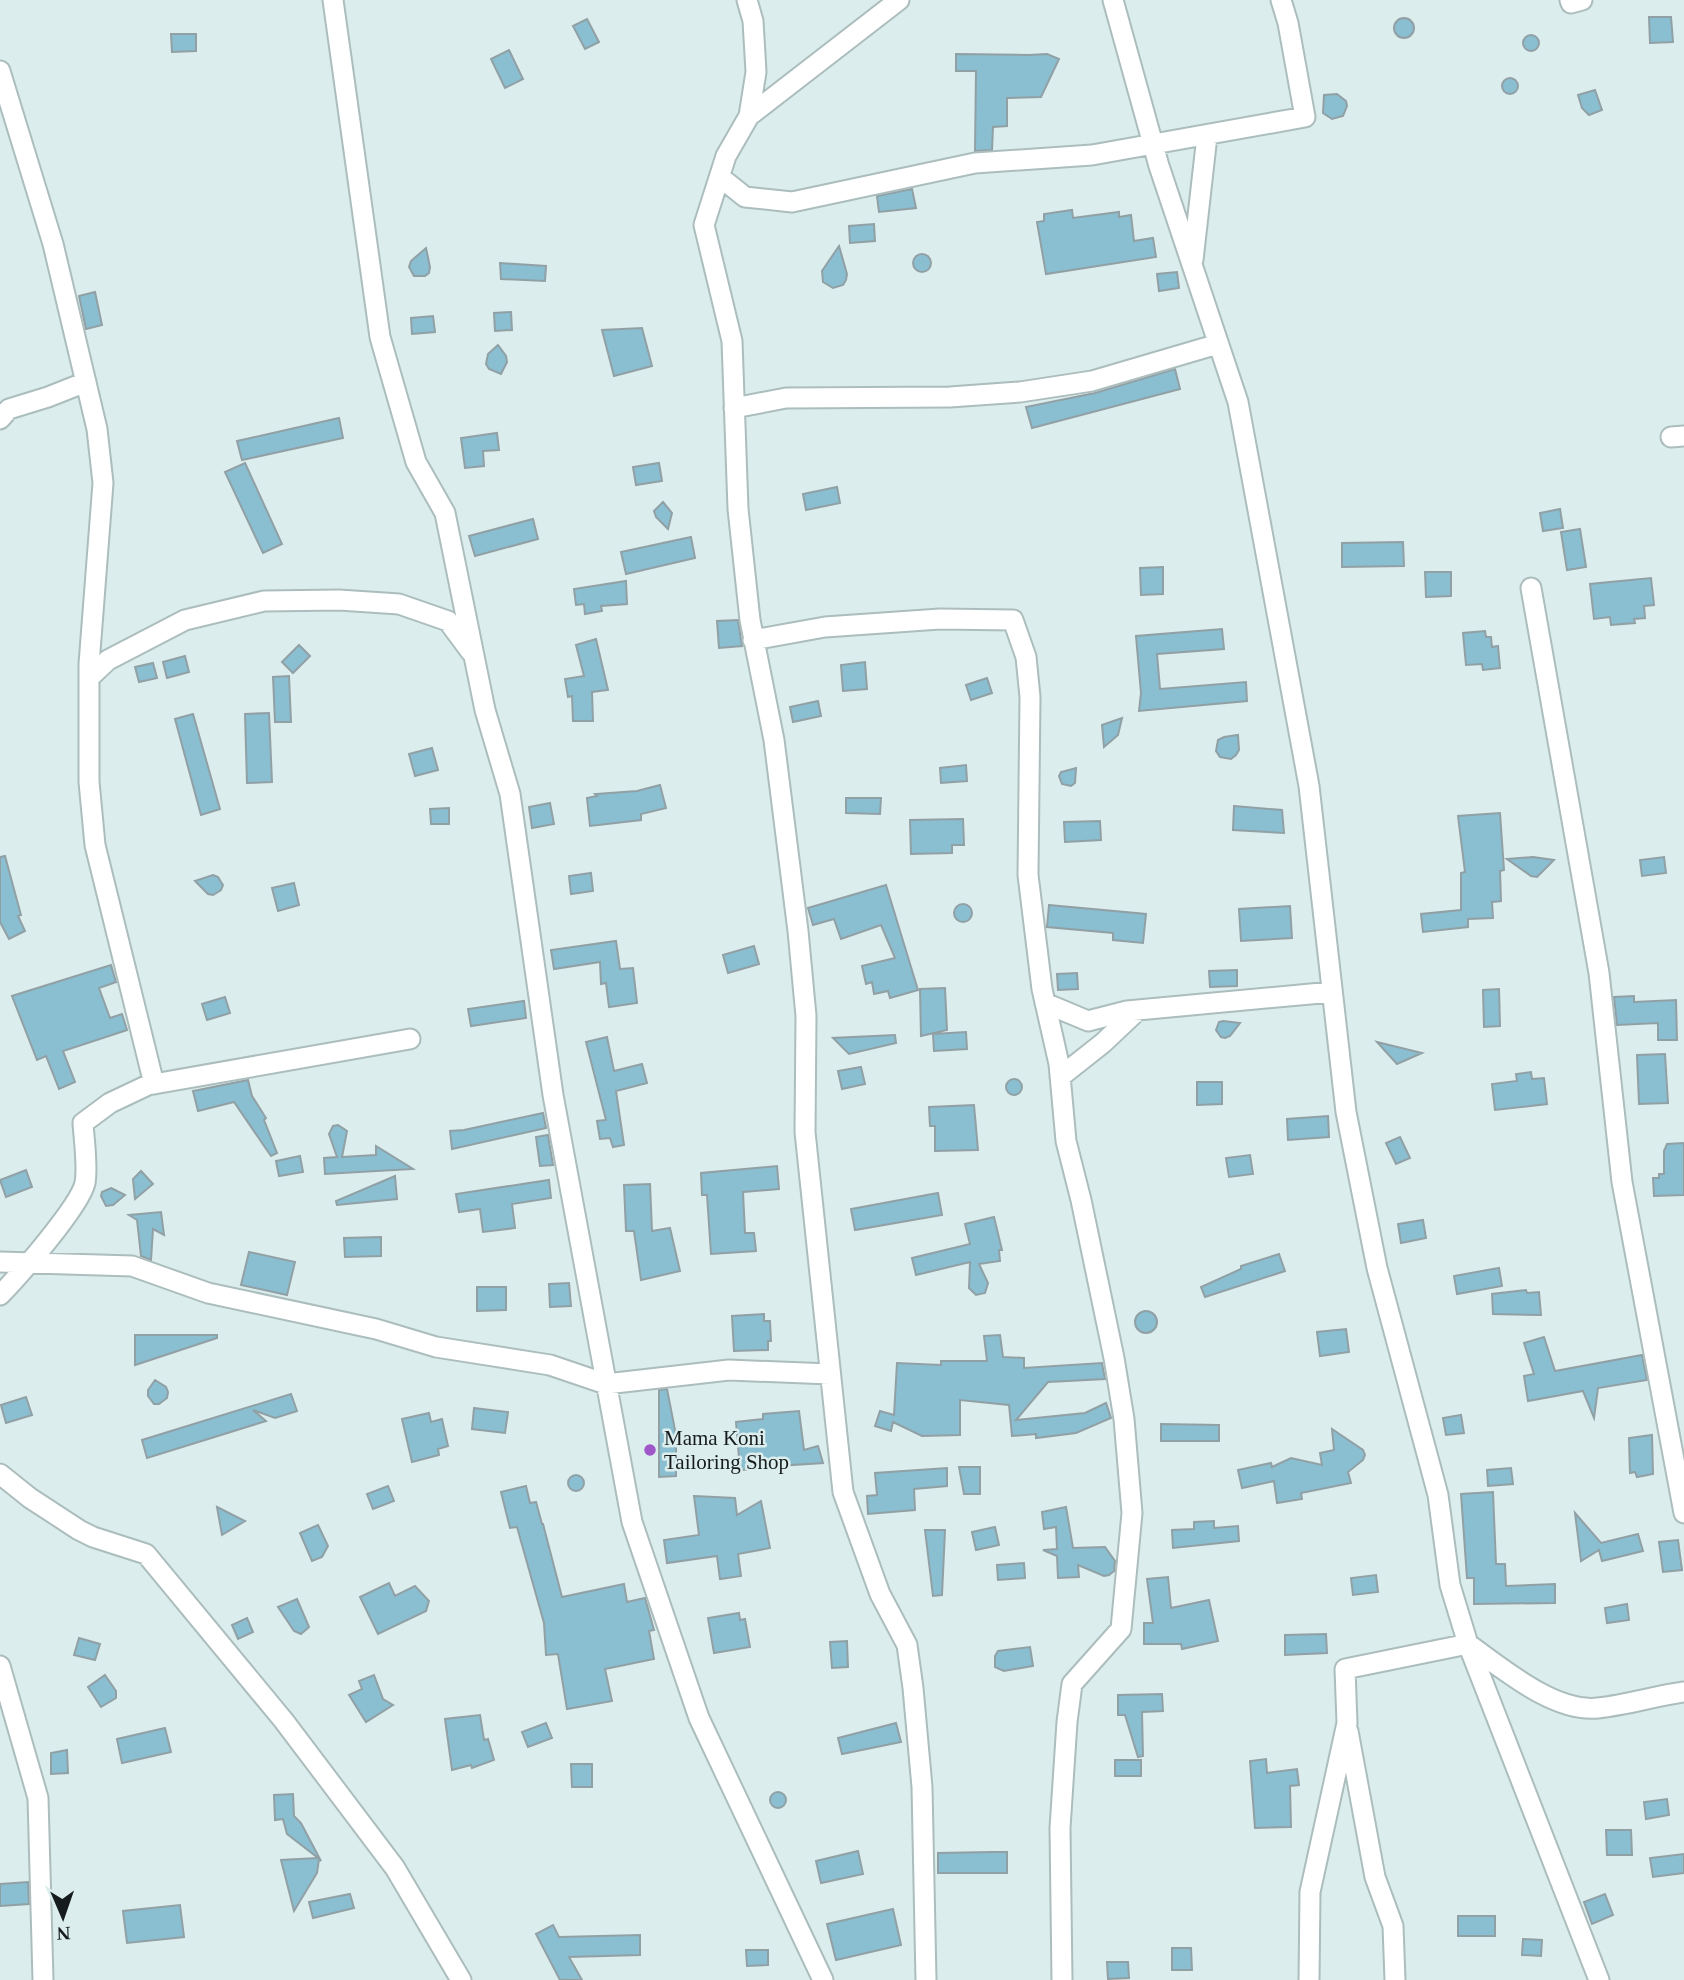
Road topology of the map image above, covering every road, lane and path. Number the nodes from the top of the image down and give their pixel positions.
1 (333, 0) edge
2 (747, 0) edge
3 (899, 0) edge
4 (1113, 0) edge
5 (1281, 0) edge
6 (1570, 0) edge
7 (1582, 0) edge
8 (0, 71) edge
9 (749, 116) junction
10 (1207, 136) junction
11 (1152, 145) junction
12 (720, 177) junction
13 (1192, 267) junction
14 (1218, 344) junction
15 (86, 382) junction
16 (734, 408) junction
17 (0, 419) edge
18 (1531, 588) dead end
19 (754, 640) junction
20 (474, 655) junction
21 (89, 678) junction
22 (1332, 992) junction
23 (1045, 1003) junction
24 (1138, 1010) junction
25 (410, 1039) dead end
26 (1060, 1077) junction
27 (154, 1084) junction
28 (0, 1262) edge
29 (30, 1263) junction
30 (0, 1295) edge
31 (830, 1374) junction
32 (606, 1384) junction
33 (0, 1474) edge
34 (1684, 1513) edge
35 (1468, 1644) junction
36 (0, 1666) edge
37 (1684, 1692) edge
38 (1347, 1723) junction
39 (43, 1980) edge
40 (461, 1980) edge
41 (823, 1980) edge
42 (926, 1980) edge
43 (1062, 1980) edge
44 (1309, 1980) edge
45 (1395, 1980) edge
46 (1599, 1980) edge

1 - 20 street
2 - 9 street
3 - 9 street
4 - 11 street
5 - 10 street
6 - 7 street
8 - 15 street
9 - 12 street
10 - 11 street
10 - 13 street
11 - 12 street
11 - 13 street
12 - 16 street
13 - 14 street
14 - 16 street
14 - 22 street
15 - 17 street
15 - 21 street
16 - 19 street
18 - 34 street
19 - 23 street
19 - 31 street
20 - 21 street
20 - 32 street
21 - 27 street
22 - 24 street
22 - 35 street
23 - 24 street
23 - 26 street
24 - 26 street
25 - 27 street
26 - 43 street
27 - 29 street
28 - 29 street
29 - 30 street
29 - 32 street
31 - 32 street
31 - 42 street
32 - 41 street
33 - 40 street
35 - 37 street
35 - 38 street
35 - 46 street
36 - 39 street
38 - 44 street
38 - 45 street

